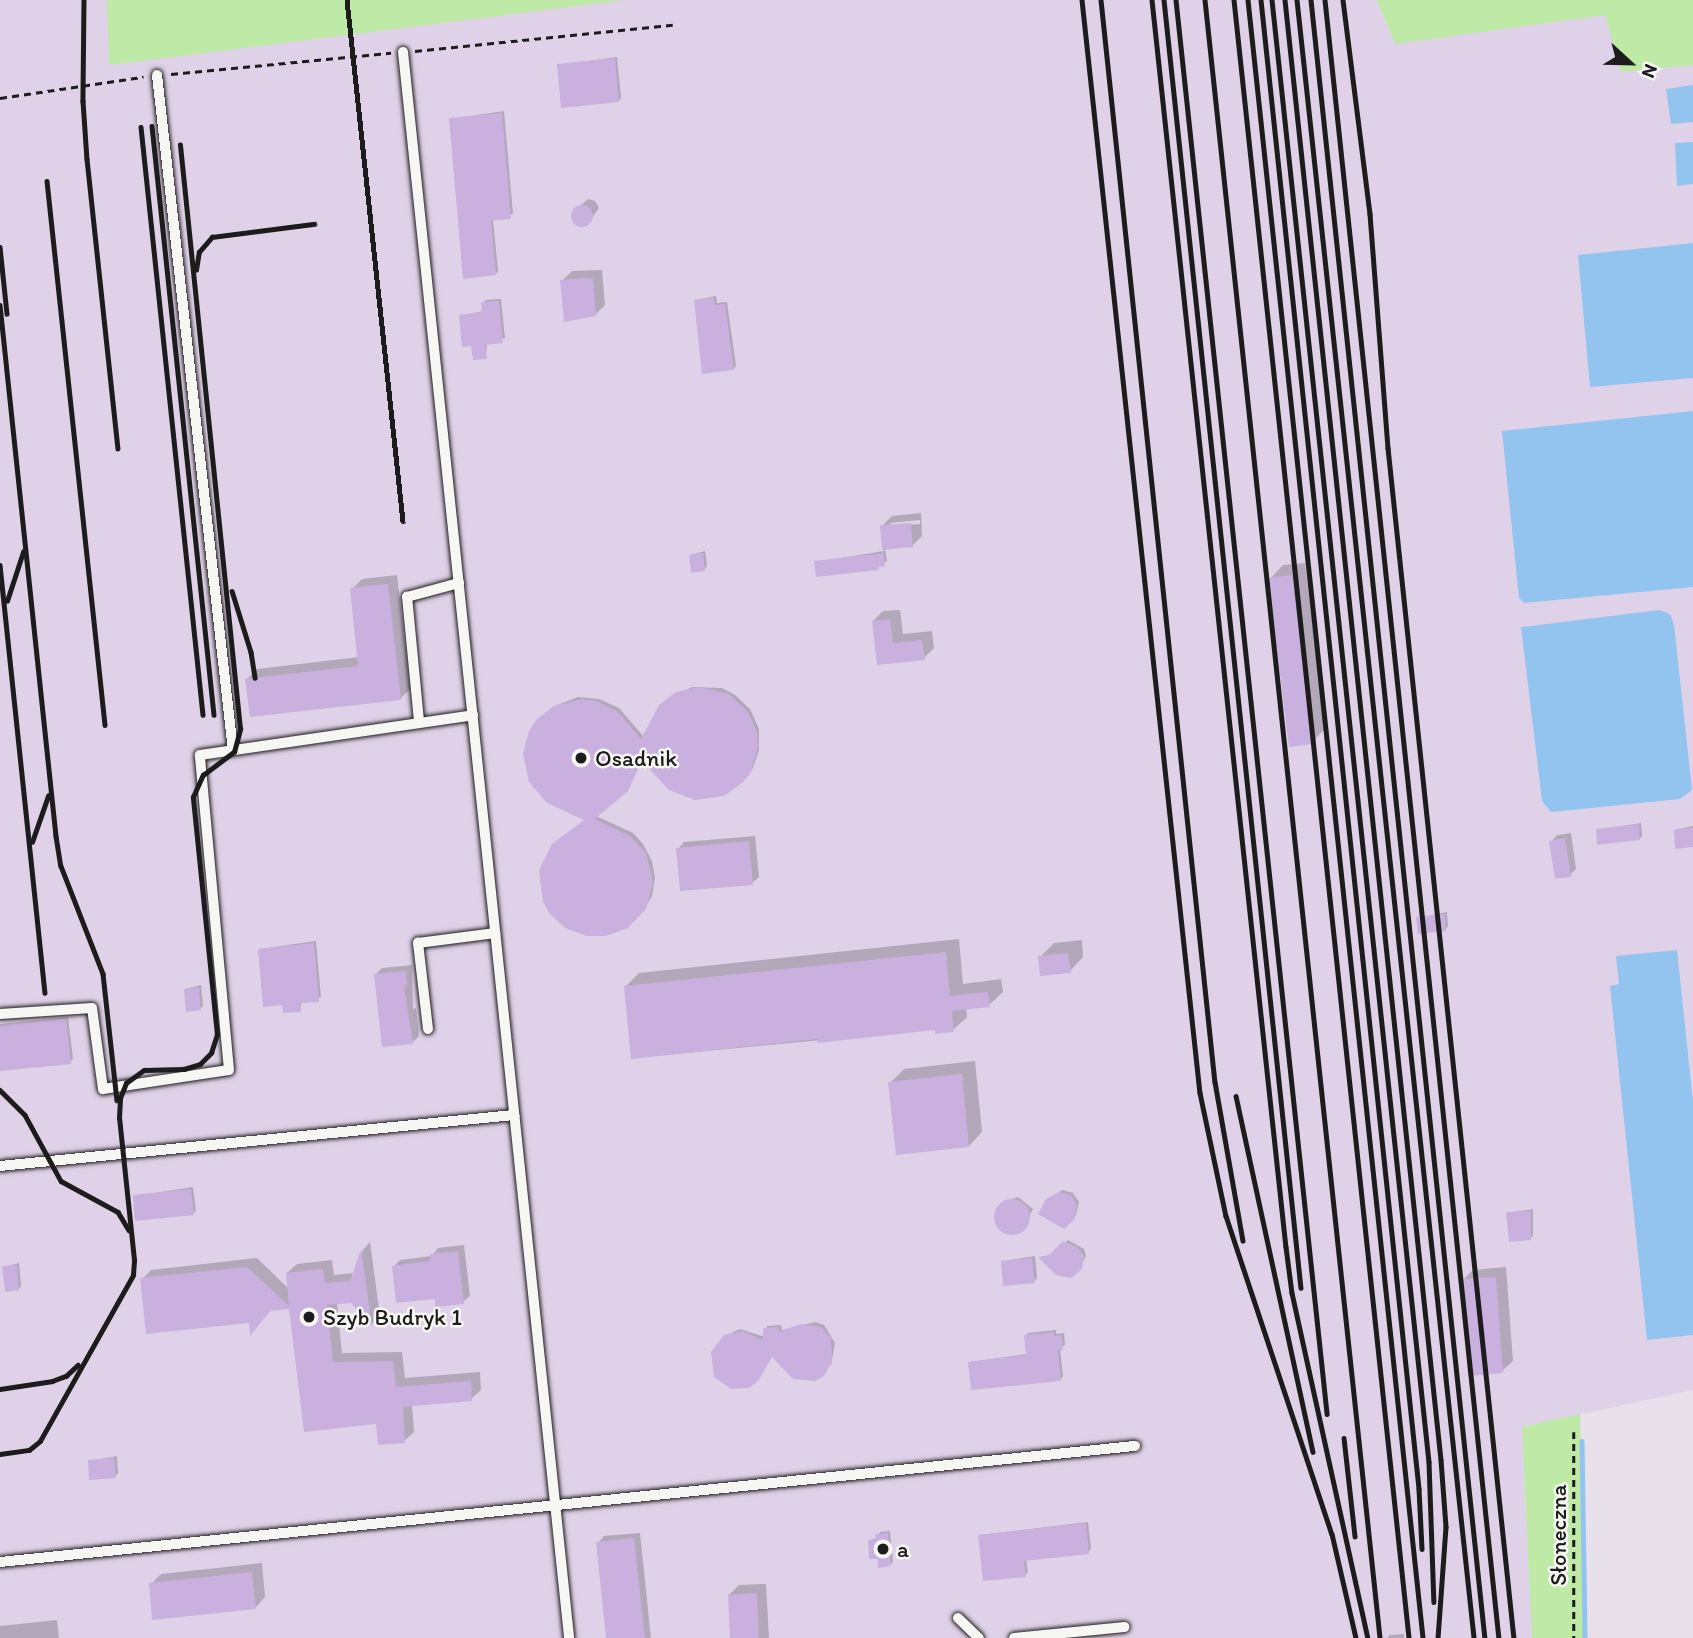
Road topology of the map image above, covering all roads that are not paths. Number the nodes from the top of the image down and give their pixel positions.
1 (403, 52) road end
2 (157, 75) road end
3 (459, 583) junction
4 (473, 715) junction
5 (419, 721) junction
6 (233, 750) junction
7 (495, 933) junction
8 (0, 1014) edge
9 (428, 1029) dead end
10 (514, 1115) junction
11 (0, 1166) edge
12 (1135, 1446) dead end
13 (555, 1503) junction
14 (0, 1562) edge
15 (958, 1618) dead end
16 (1124, 1627) dead end
17 (569, 1638) edge
18 (979, 1638) edge
19 (1014, 1638) edge

1 - 3 lane
2 - 6 lane
3 - 4 lane
3 - 5 lane
4 - 5 lane
4 - 7 lane
5 - 6 lane
6 - 8 lane
7 - 9 lane
7 - 10 lane
10 - 11 lane
10 - 13 lane
12 - 13 lane
13 - 14 lane
13 - 17 lane
15 - 18 lane
16 - 19 lane

